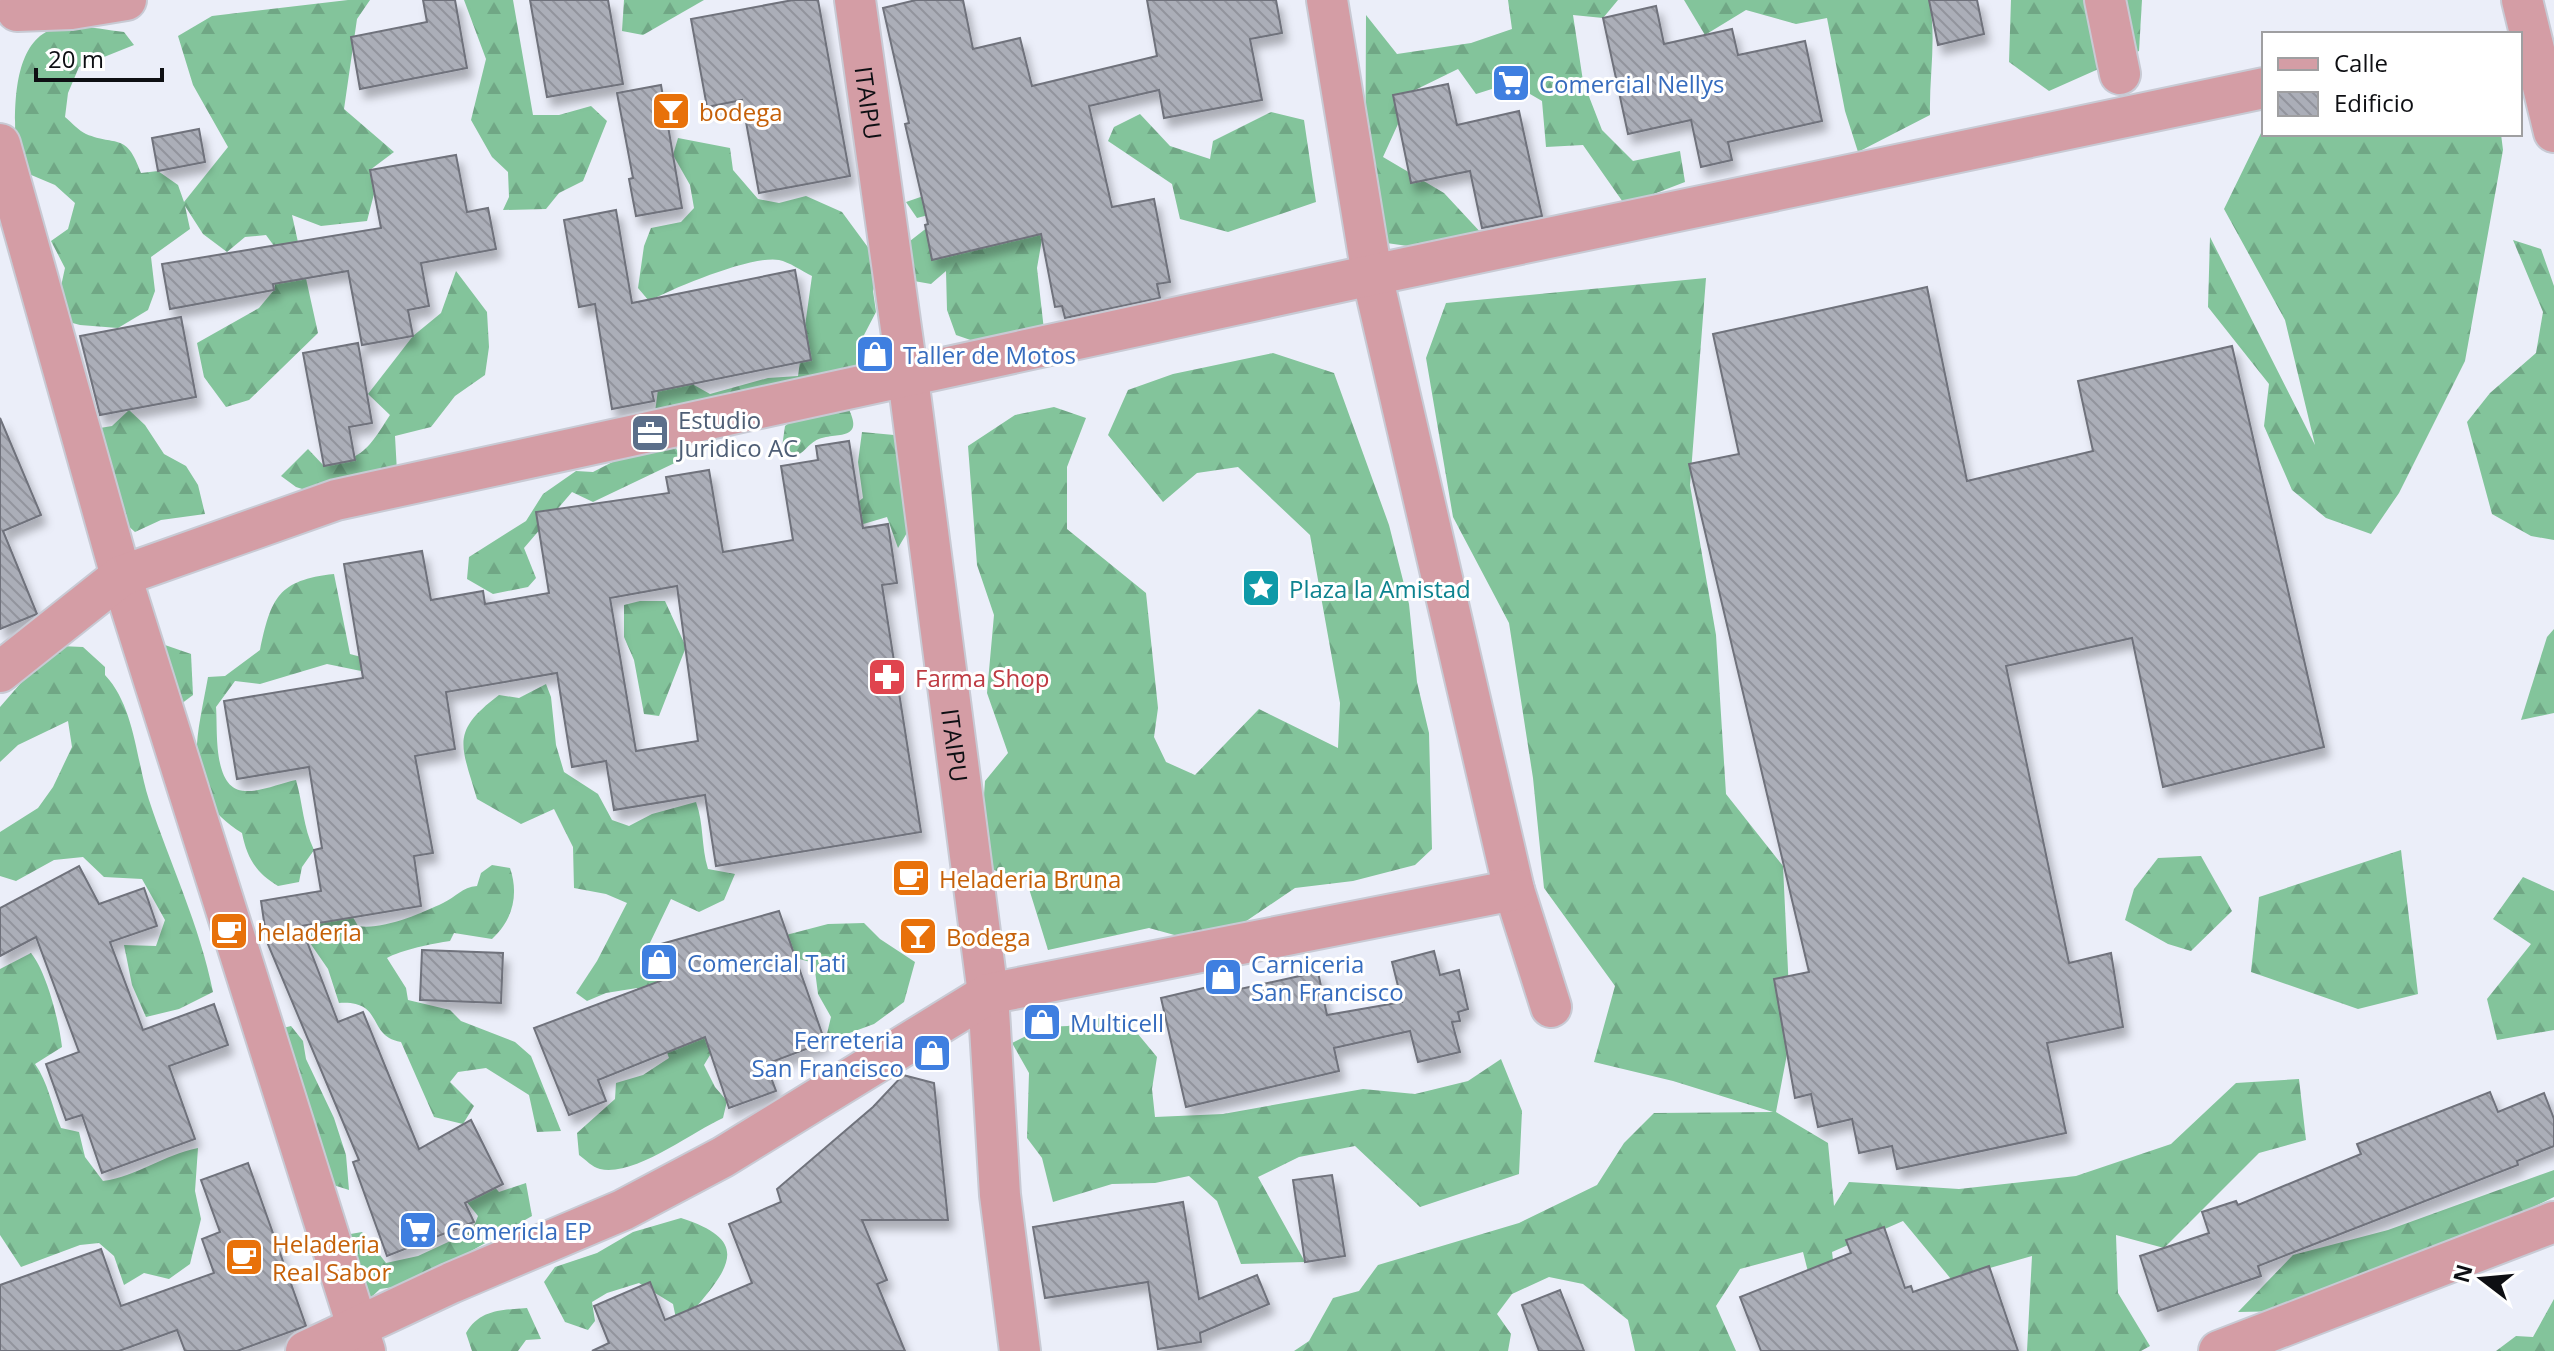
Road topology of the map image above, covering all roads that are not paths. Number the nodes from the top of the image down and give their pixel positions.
1 (126, 0) edge
2 (855, 0) edge
3 (1327, 0) edge
4 (2105, 0) edge
5 (14, 14) edge
6 (2531, 23) edge
7 (2120, 74) dead end
8 (2262, 88) edge
9 (2554, 132) edge
10 (0, 144) edge
11 (1372, 275) junction
12 (908, 378) junction
13 (121, 576) junction
14 (0, 672) edge
15 (1514, 890) junction
16 (988, 994) junction
17 (1551, 1007) dead end
18 (2554, 1222) edge
19 (2291, 1338) edge
20 (360, 1340) edge
21 (306, 1351) edge
22 (1020, 1351) edge
23 (2219, 1351) edge

1 - 5 street
2 - 12 street, ITAIPU
3 - 11 street
4 - 7 street
6 - 9 street
8 - 11 street
10 - 13 street
11 - 12 street
11 - 15 street
12 - 13 street
12 - 16 street, ITAIPU
13 - 14 street
13 - 20 street
15 - 16 street
15 - 17 street
16 - 20 street
16 - 22 street, ITAIPU
18 - 19 street
19 - 23 street
20 - 21 street

